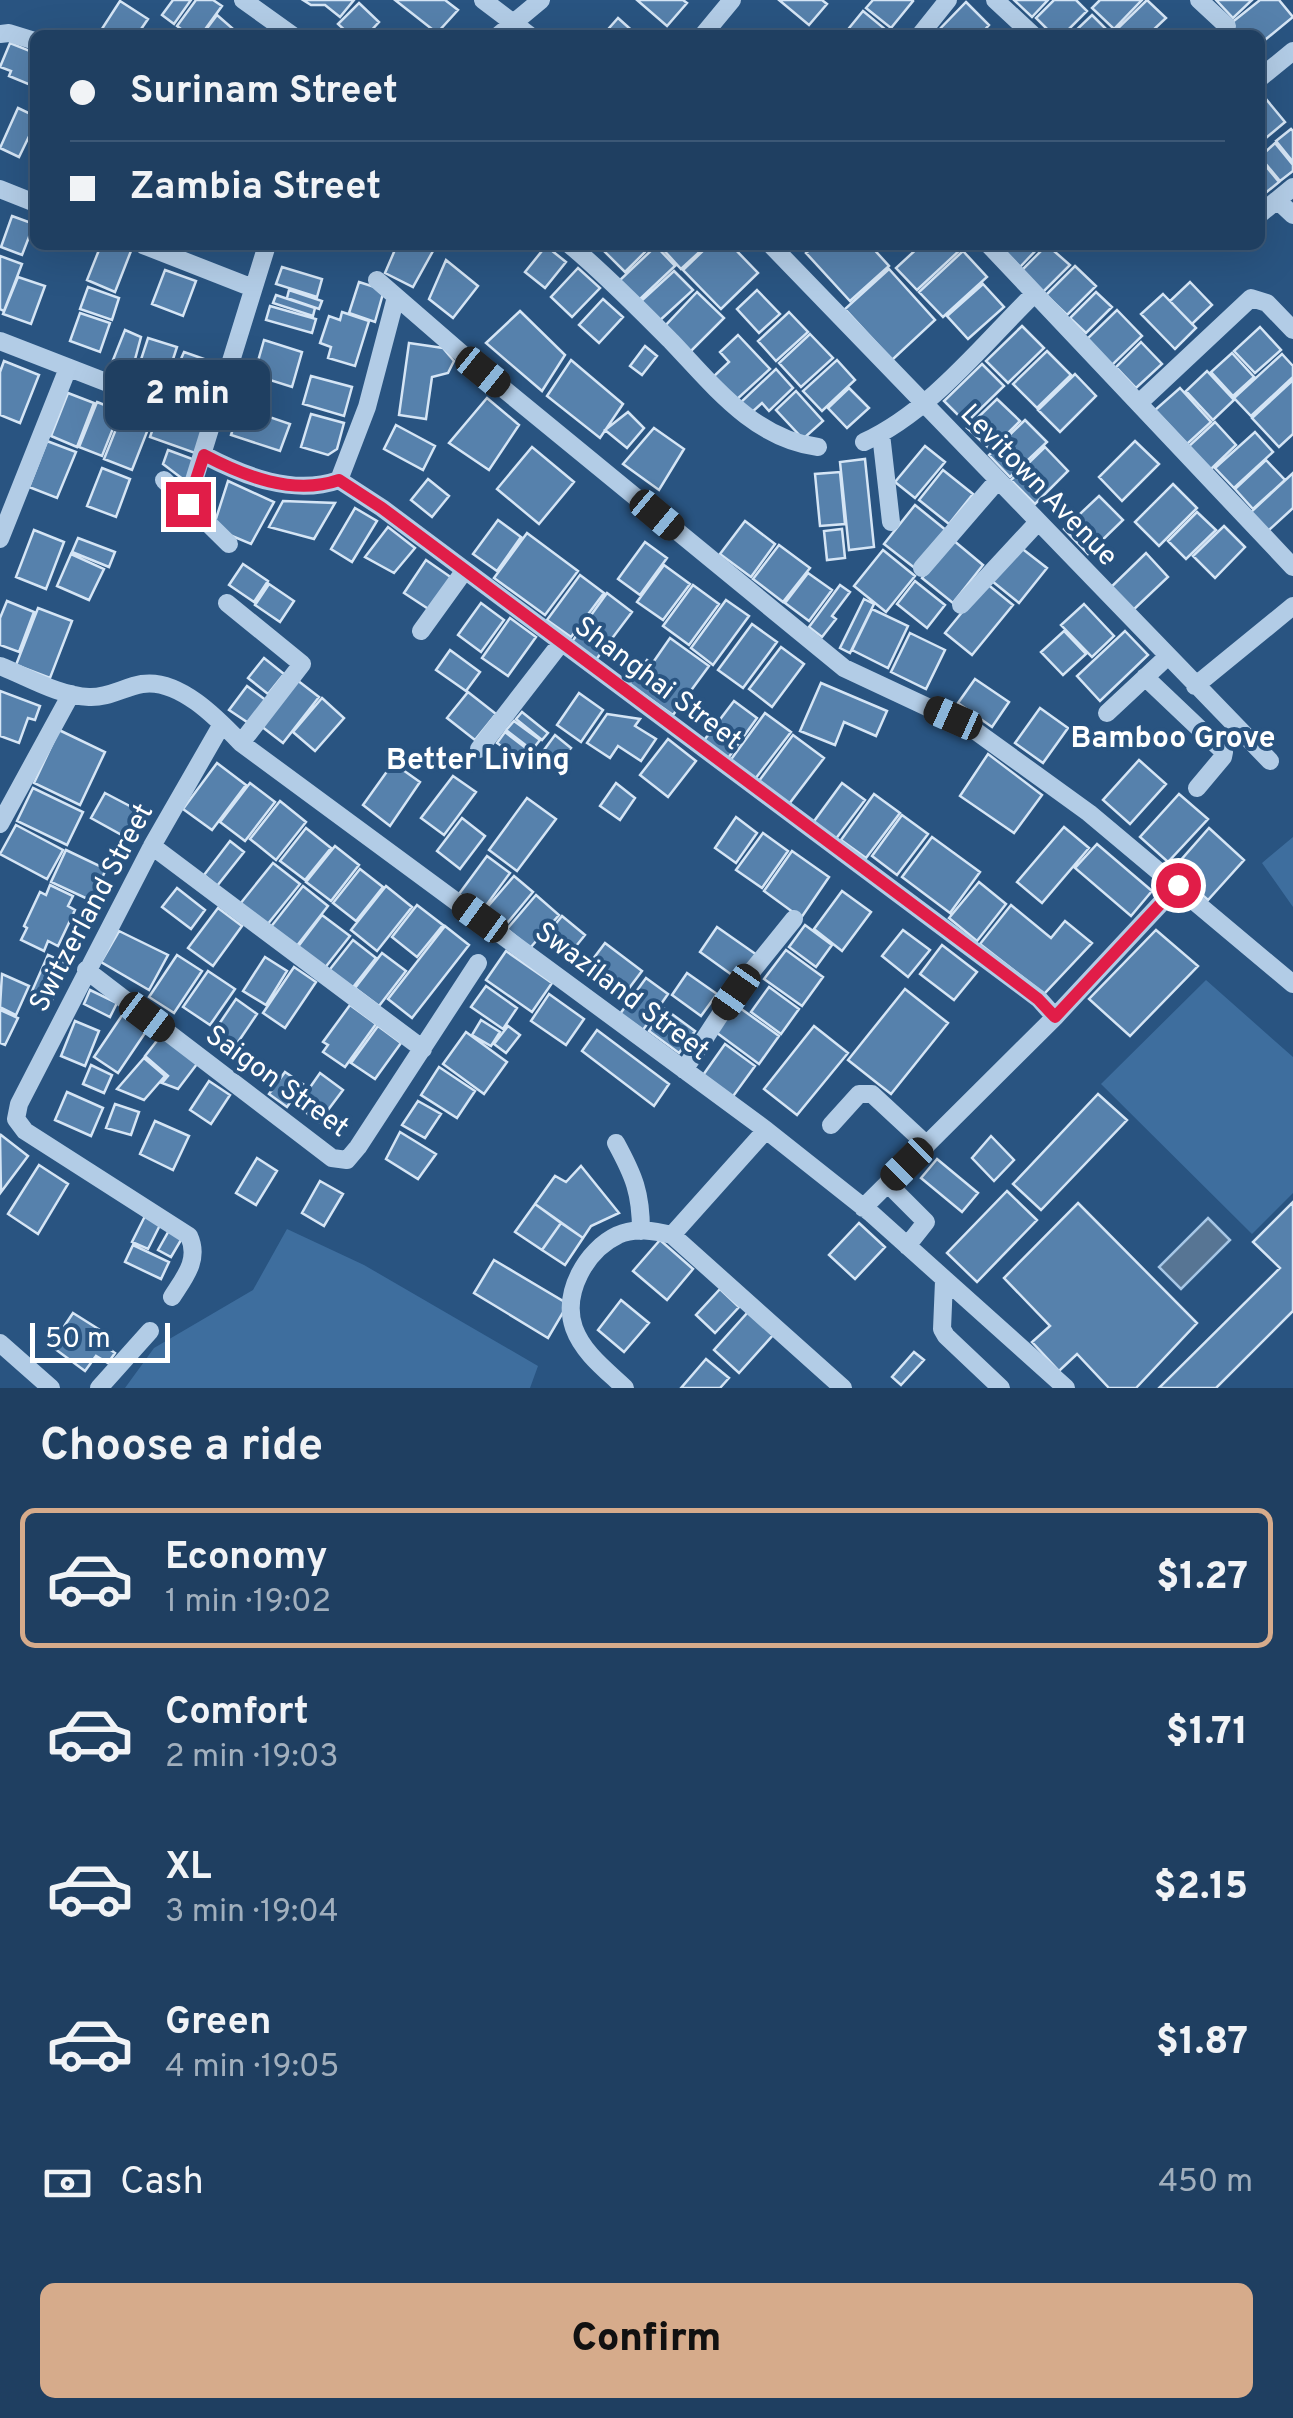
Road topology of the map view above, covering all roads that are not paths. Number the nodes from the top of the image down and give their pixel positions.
1 (243, 0) edge
2 (483, 0) edge
3 (542, 0) edge
4 (732, 0) edge
5 (948, 0) edge
6 (994, 0) edge
7 (1200, 0) edge
8 (1227, 26) dead end
9 (522, 29) edge
10 (285, 30) edge
11 (706, 30) edge
12 (924, 30) edge
13 (1027, 30) edge
14 (0, 34) edge
15 (30, 38) edge
16 (1293, 51) edge
17 (1265, 74) edge
18 (1293, 187) edge
19 (0, 189) edge
20 (1277, 200) junction
21 (30, 201) edge
22 (1265, 210) edge
23 (1293, 216) edge
24 (156, 250) edge
25 (265, 250) edge
26 (576, 250) edge
27 (776, 250) edge
28 (994, 250) edge
29 (377, 280) dead end
30 (253, 288) junction
31 (1034, 294) junction
32 (396, 296) junction
33 (1293, 330) edge
34 (0, 341) edge
35 (68, 368) junction
36 (924, 403) junction
37 (1139, 403) junction
38 (214, 424) junction
39 (818, 447) dead end
40 (204, 455) junction
41 (164, 480) dead end
42 (339, 480) junction
43 (998, 480) junction
44 (9, 491) edge
45 (190, 498) junction
46 (891, 522) dead end
47 (1038, 522) junction
48 (0, 539) edge
49 (229, 544) dead end
50 (1293, 566) edge
51 (922, 568) dead end
52 (465, 570) junction
53 (226, 603) dead end
54 (962, 605) dead end
55 (1293, 606) edge
56 (421, 632) dead end
57 (560, 643) junction
58 (1167, 656) junction
59 (0, 666) edge
60 (1145, 677) junction
61 (1195, 686) junction
62 (71, 694) junction
63 (1107, 713) dead end
64 (222, 724) junction
65 (240, 743) junction
66 (479, 749) dead end
67 (1270, 761) dead end
68 (1197, 788) dead end
69 (0, 824) edge
70 (152, 846) junction
71 (1178, 885) junction
72 (794, 919) dead end
73 (478, 962) dead end
74 (86, 970) junction
75 (1293, 984) edge
76 (1055, 1017) junction
77 (422, 1049) junction
78 (684, 1070) junction
79 (832, 1125) dead end
80 (766, 1130) junction
81 (616, 1142) dead end
82 (926, 1145) junction
83 (888, 1184) junction
84 (863, 1208) junction
85 (641, 1231) junction
86 (672, 1235) junction
87 (907, 1246) junction
88 (944, 1282) junction
89 (172, 1297) dead end
90 (150, 1331) dead end
91 (0, 1343) edge
92 (51, 1388) edge
93 (99, 1388) edge
94 (624, 1388) edge
95 (843, 1388) edge
96 (1001, 1388) edge
97 (1066, 1388) edge

1 - 10 street
2 - 9 street
3 - 9 street
4 - 11 street
5 - 12 street
6 - 13 street
7 - 8 street
14 - 15 street
16 - 17 street
18 - 20 street
19 - 21 street
20 - 22 street
20 - 23 street
24 - 30 street
25 - 30 street
26 - 39 street
27 - 36 street, Levitown Avenue
28 - 31 street
29 - 32 street
30 - 38 street
31 - 36 street
31 - 37 street
32 - 42 street
32 - 71 street
33 - 37 street
34 - 35 street
35 - 38 street
35 - 44 street
36 - 43 street, Levitown Avenue
36 - 46 street
37 - 50 street
38 - 40 street
40 - 42 street
40 - 45 street
41 - 45 street
42 - 52 street, Shanghai Street
43 - 47 street, Levitown Avenue
43 - 51 street
44 - 48 street
45 - 49 street
47 - 54 street
47 - 58 street, Levitown Avenue
52 - 56 street
52 - 57 street, Shanghai Street
53 - 65 street
55 - 61 street
57 - 66 street
57 - 76 street, Shanghai Street
58 - 60 street
58 - 61 street, Levitown Avenue
59 - 62 street
60 - 63 street
60 - 68 street
61 - 67 street, Levitown Avenue
62 - 64 street, Swaziland Street
62 - 69 street
64 - 65 street, Swaziland Street
64 - 70 street, Switzerland Street
65 - 78 street, Swaziland Street
70 - 74 street, Switzerland Street
70 - 77 street
71 - 75 street
71 - 76 street
72 - 78 street
73 - 77 street, Saigon Street
74 - 77 street, Saigon Street
74 - 89 street, Switzerland Street
76 - 82 street
78 - 80 street, Swaziland Street
79 - 82 street
80 - 84 street, Swaziland Street
80 - 86 street
81 - 85 street
82 - 83 street
83 - 84 street
83 - 87 street
84 - 87 street, Swaziland Street
85 - 86 street
85 - 94 street
86 - 95 street
87 - 88 street, Swaziland Street
88 - 96 street
88 - 97 street, Swaziland Street
90 - 93 street
91 - 92 street

